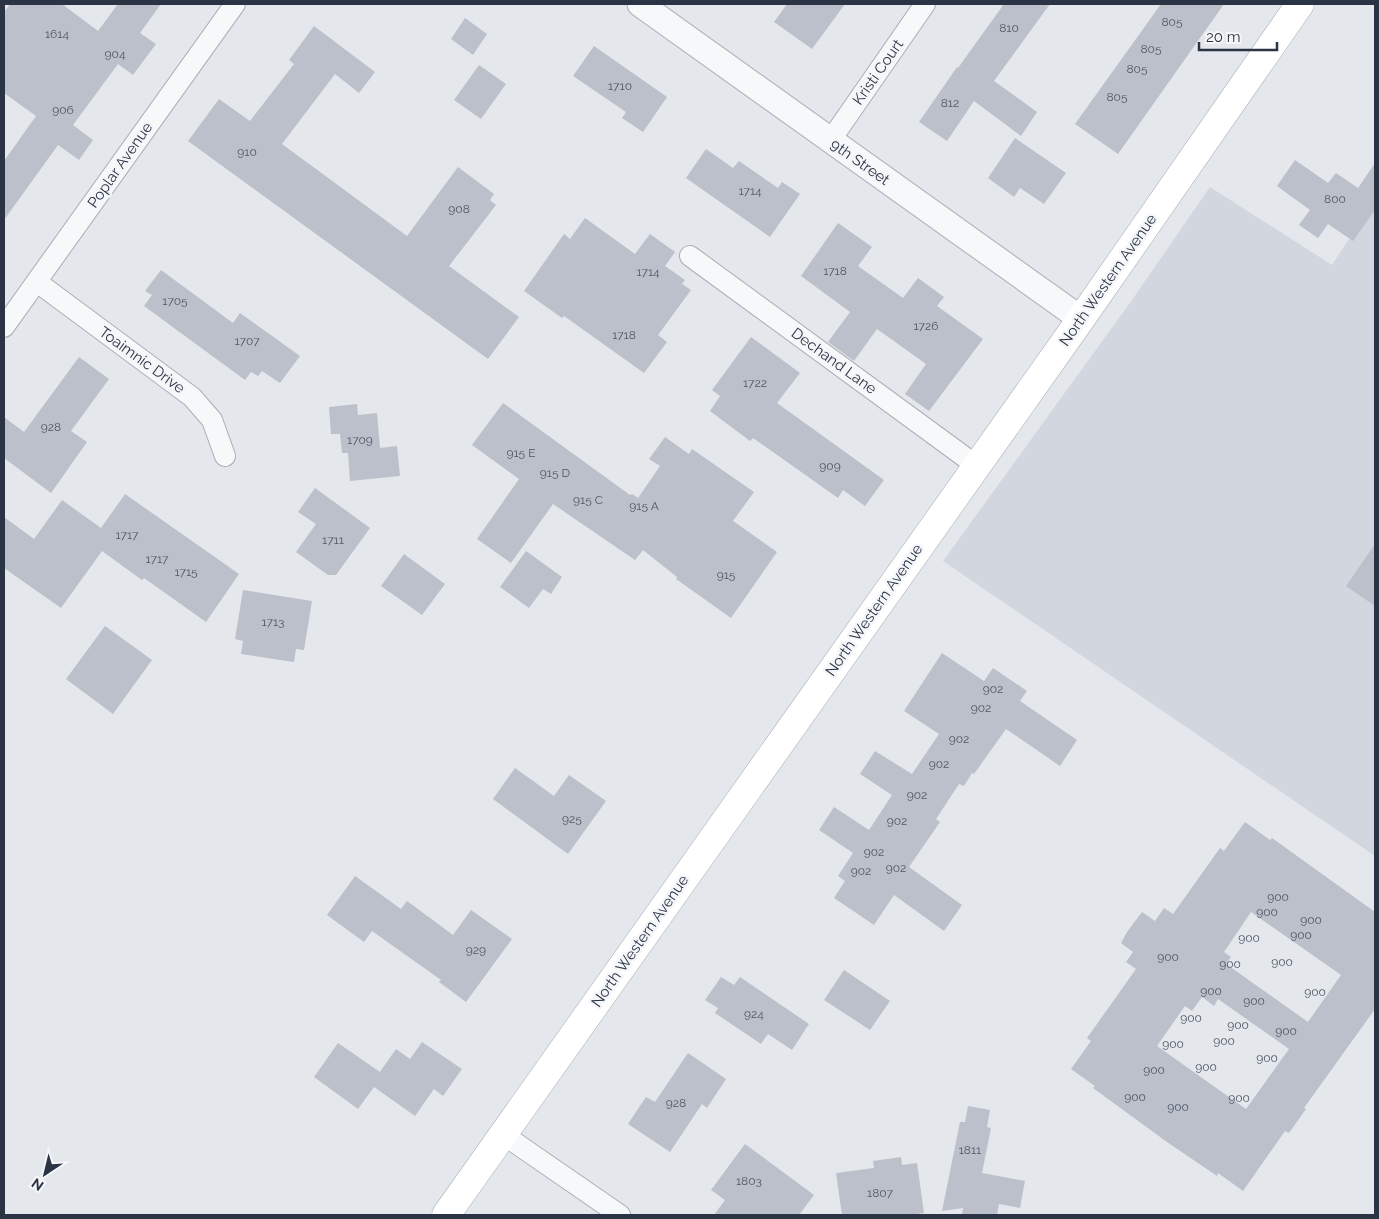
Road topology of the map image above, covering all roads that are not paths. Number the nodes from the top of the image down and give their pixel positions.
1 (235, 4) edge
2 (640, 4) edge
3 (925, 4) edge
4 (1300, 4) edge
5 (830, 140) junction
6 (690, 256) dead end
7 (37, 282) junction
8 (1081, 319) junction
9 (4, 327) edge
10 (225, 456) dead end
11 (977, 466) junction
12 (504, 1135) junction
13 (446, 1215) edge
14 (620, 1215) edge

1 - 7 street, Poplar Avenue
2 - 5 street, 9th Street
3 - 5 street, Kristi Court
4 - 8 main road, North Western Avenue
5 - 8 street, 9th Street
6 - 11 street, Dechand Lane
7 - 9 street, Poplar Avenue
7 - 10 street, Toaimnic Drive
8 - 11 main road, North Western Avenue
11 - 12 main road, North Western Avenue
12 - 13 main road, North Western Avenue
12 - 14 street

